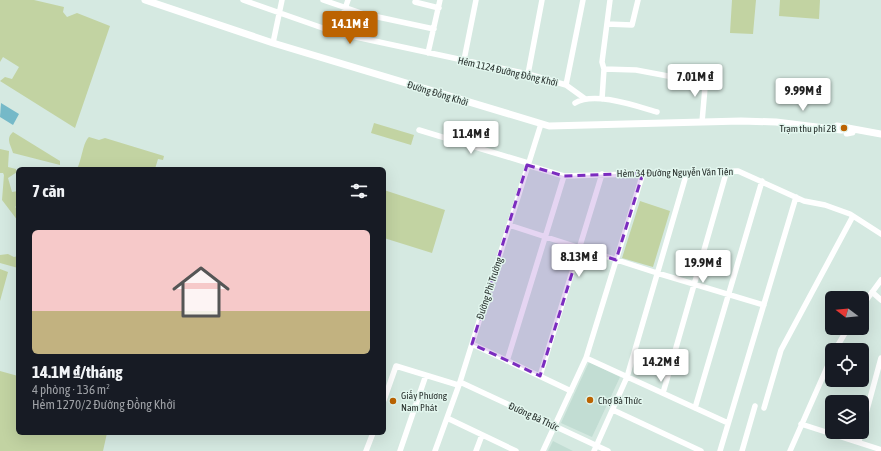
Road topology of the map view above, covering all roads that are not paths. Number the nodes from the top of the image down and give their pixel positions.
1 (145, 0) edge
2 (243, 0) edge
3 (282, 0) edge
4 (323, 0) edge
5 (348, 0) edge
6 (440, 0) edge
7 (476, 0) edge
8 (542, 0) edge
9 (583, 0) edge
10 (610, 0) edge
11 (638, 0) edge
12 (415, 2) dead end
13 (164, 3) edge
14 (346, 8) junction
15 (439, 8) junction
16 (280, 12) junction
17 (607, 24) junction
18 (434, 29) junction
19 (337, 33) junction
20 (273, 43) junction
21 (428, 53) junction
22 (464, 60) junction
23 (604, 69) junction
24 (528, 74) junction
25 (706, 76) dead end
26 (705, 83) junction
27 (566, 85) junction
28 (584, 98) junction
29 (602, 99) junction
30 (575, 103) dead end
31 (657, 112) dead end
32 (740, 121) junction
33 (702, 122) junction
34 (541, 124) junction
35 (419, 130) dead end
36 (865, 132) junction
37 (881, 134) edge
38 (528, 164) junction
39 (727, 170) junction
40 (687, 172) junction
41 (643, 173) junction
42 (602, 174) junction
43 (564, 176) junction
44 (762, 181) junction
45 (796, 197) junction
46 (853, 216) junction
47 (509, 225) junction
48 (881, 234) edge
49 (545, 236) junction
50 (580, 248) junction
51 (616, 260) junction
52 (657, 273) junction
53 (881, 280) edge
54 (694, 284) junction
55 (872, 292) junction
56 (729, 294) junction
57 (869, 296) edge
58 (881, 300) edge
59 (764, 305) junction
60 (472, 344) junction
61 (586, 358) junction
62 (881, 358) edge
63 (507, 360) junction
64 (825, 372) edge
65 (426, 375) junction
66 (540, 376) junction
67 (627, 377) junction
68 (459, 383) junction
69 (571, 391) junction
70 (663, 393) junction
71 (386, 394) edge
72 (869, 402) edge
73 (755, 406) dead end
74 (696, 408) junction
75 (764, 408) dead end
76 (612, 410) junction
77 (447, 418) junction
78 (728, 423) junction
79 (802, 424) junction
80 (554, 426) junction
81 (371, 435) edge
82 (482, 435) junction
83 (859, 439) edge
84 (881, 441) edge
85 (858, 442) junction
86 (595, 448) edge
87 (879, 450) edge
88 (366, 451) edge
89 (400, 451) edge
90 (435, 451) edge
91 (476, 451) edge
92 (516, 451) edge
93 (543, 451) edge
94 (608, 451) edge
95 (701, 451) edge
96 (720, 451) edge
97 (742, 451) edge
98 (790, 451) edge

1 - 13 main road, Đường Đồng Khởi
2 - 16 street
3 - 16 street
4 - 14 street
5 - 14 street
6 - 15 street
7 - 22 street
8 - 24 street
9 - 27 street
10 - 17 street
11 - 17 street
12 - 15 street
13 - 20 main road, Đường Đồng Khởi
14 - 18 street
14 - 19 street
15 - 18 street
16 - 19 street, Hẻm 1124 Đường Đồng Khởi
16 - 20 street
17 - 23 street
18 - 21 street
19 - 21 street, Hẻm 1124 Đường Đồng Khởi
20 - 34 main road, Đường Đồng Khởi
21 - 22 street, Hẻm 1124 Đường Đồng Khởi
22 - 24 street, Hẻm 1124 Đường Đồng Khởi
23 - 26 street
23 - 29 street
24 - 27 street, Hẻm 1124 Đường Đồng Khởi
25 - 26 street
26 - 33 street
27 - 28 street, Hẻm 1124 Đường Đồng Khởi
28 - 29 street
28 - 30 street
29 - 31 street
32 - 33 main road, Đường Đồng Khởi
32 - 36 main road, Đường Đồng Khởi
32 - 36 main road, Đường Đồng Khởi
33 - 34 main road, Đường Đồng Khởi
34 - 38 street, Đường Phi Trường
35 - 38 street, Hẻm 34 Đường Nguyễn Văn Tiên
36 - 37 main road, Đường Đồng Khởi
38 - 43 street, Hẻm 34 Đường Nguyễn Văn Tiên
38 - 47 street, Đường Phi Trường
39 - 40 street, Hẻm 34 Đường Nguyễn Văn Tiên
39 - 44 street, Hẻm 34 Đường Nguyễn Văn Tiên
39 - 54 street
40 - 41 street, Hẻm 34 Đường Nguyễn Văn Tiên
40 - 52 street
41 - 42 street, Hẻm 34 Đường Nguyễn Văn Tiên
41 - 51 street
42 - 43 street, Hẻm 34 Đường Nguyễn Văn Tiên
42 - 50 street
43 - 49 street
44 - 45 street, Hẻm 34 Đường Nguyễn Văn Tiên
44 - 56 street
45 - 46 street, Hẻm 34 Đường Nguyễn Văn Tiên
45 - 59 street
46 - 48 street, Hẻm 34 Đường Nguyễn Văn Tiên
46 - 75 street
47 - 49 street
47 - 60 street, Đường Phi Trường
49 - 50 street
49 - 63 street
50 - 51 street
50 - 66 street
51 - 52 street
51 - 61 street
52 - 54 street
52 - 67 street
53 - 55 street
54 - 56 street
54 - 70 street
55 - 57 street
55 - 58 street
56 - 59 street
56 - 74 street
59 - 78 street
60 - 63 street
60 - 68 street, Đường Phi Trường
61 - 67 street
61 - 69 street
62 - 72 street
63 - 66 street
64 - 79 street
65 - 68 street, Đường Bà Thức
65 - 71 street, Đường Bà Thức
65 - 89 street
66 - 69 street
67 - 70 street
67 - 76 street
68 - 77 street, Đường Phi Trường
68 - 80 street, Đường Bà Thức
69 - 80 street
70 - 74 street
73 - 97 street
74 - 78 street
76 - 86 street
76 - 95 street
77 - 82 street
77 - 90 street, Đường Phi Trường
78 - 96 street
79 - 85 street
79 - 98 street
80 - 86 street, Đường Bà Thức
80 - 93 street
81 - 88 street
82 - 91 street
82 - 92 street
83 - 85 street
84 - 87 street
85 - 87 street
86 - 94 street, Đường Bà Thức

